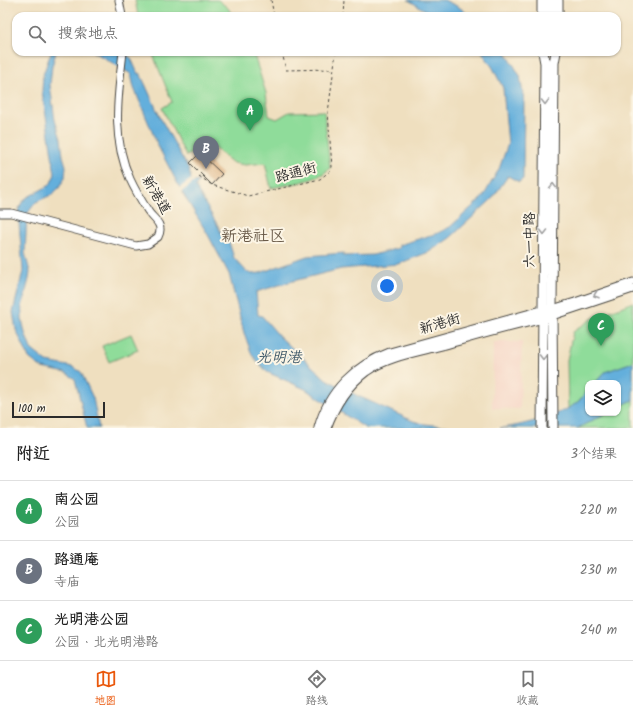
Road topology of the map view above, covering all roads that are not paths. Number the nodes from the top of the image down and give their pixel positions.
1 (119, 0) edge
2 (542, 0) edge
3 (551, 0) edge
4 (558, 0) edge
5 (121, 12) edge
6 (542, 12) edge
7 (551, 12) edge
8 (558, 12) edge
9 (123, 56) edge
10 (546, 56) edge
11 (549, 56) edge
12 (551, 56) edge
13 (554, 56) edge
14 (550, 63) junction
15 (0, 213) edge
16 (633, 282) edge
17 (633, 289) edge
18 (548, 314) junction
19 (329, 411) junction
20 (319, 428) edge
21 (326, 428) edge
22 (542, 428) edge
23 (553, 428) edge

1 - 5 street
2 - 6 main road
3 - 7 main road
4 - 8 main road
9 - 15 street, 新港道
10 - 14 main road, 六一中路
11 - 14 main road
12 - 14 main road
13 - 14 main road, 六一中路
14 - 18 main road, 六一中路
16 -> 18 street
17 - 18 street
18 - 19 main road, 新港街
18 -> 22 main road, 六一中路
18 - 23 main road, 六一中路
19 - 20 main road
19 - 21 main road

